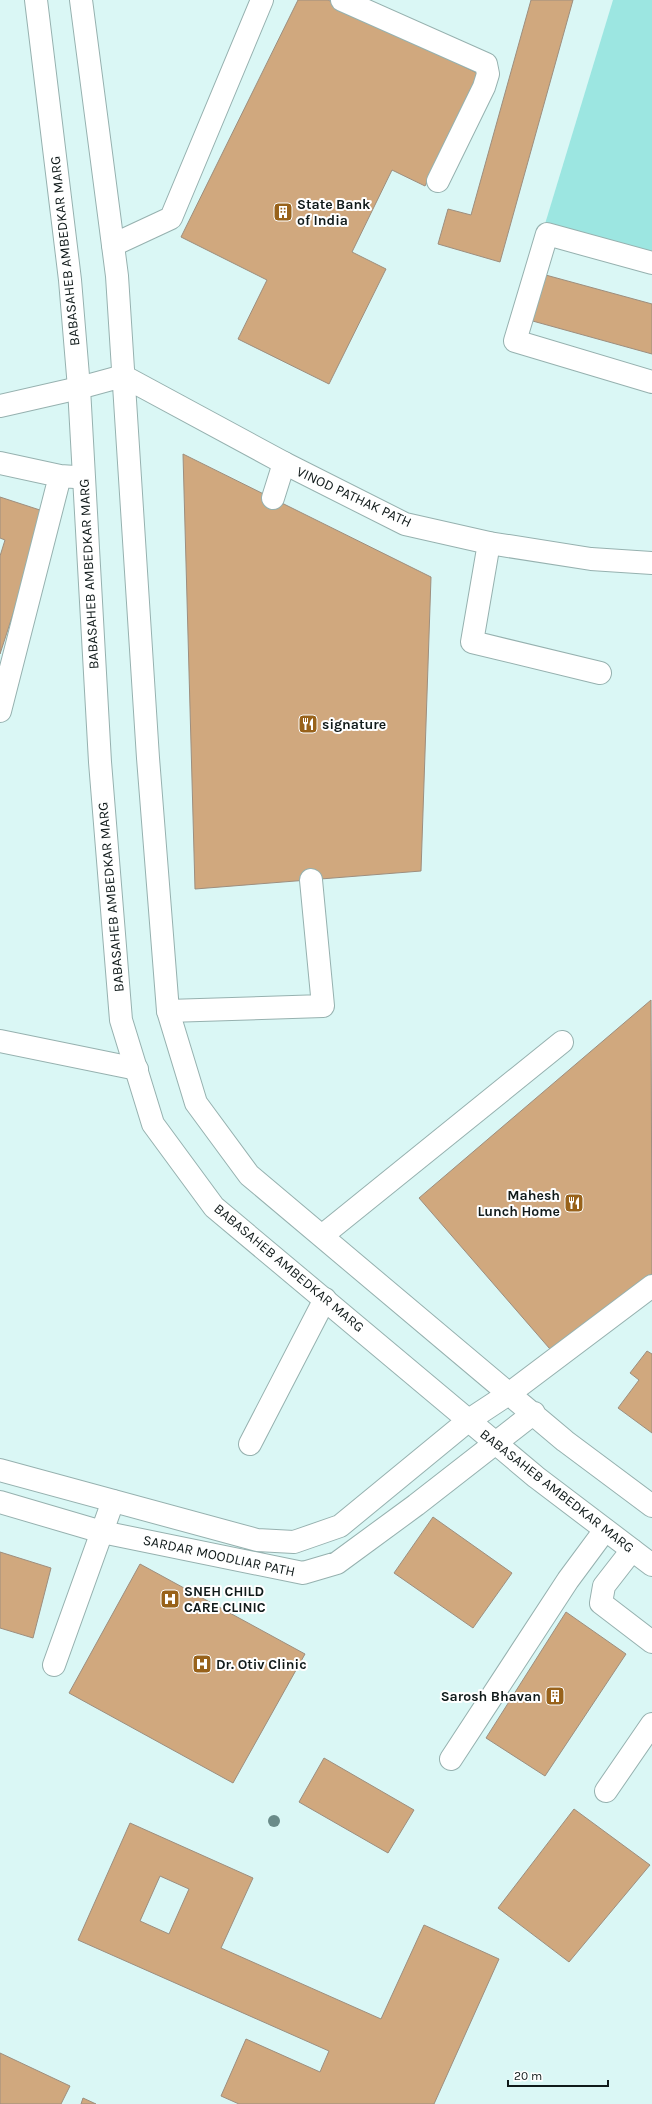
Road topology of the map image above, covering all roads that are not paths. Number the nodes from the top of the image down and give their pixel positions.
1 (36, 0) edge
2 (81, 0) edge
3 (262, 0) edge
4 (342, 0) edge
5 (438, 181) dead end
6 (113, 245) junction
7 (652, 263) edge
8 (123, 376) junction
9 (652, 382) edge
10 (79, 388) junction
11 (0, 406) edge
12 (0, 463) edge
13 (284, 463) junction
14 (60, 476) junction
15 (84, 478) junction
16 (273, 498) dead end
17 (489, 543) junction
18 (652, 563) edge
19 (600, 673) dead end
20 (0, 711) edge
21 (311, 880) dead end
22 (168, 1011) junction
23 (0, 1041) edge
24 (562, 1042) dead end
25 (137, 1069) junction
26 (322, 1235) junction
27 (652, 1286) edge
28 (325, 1298) junction
29 (510, 1393) junction
30 (534, 1413) junction
31 (469, 1420) junction
32 (494, 1442) junction
33 (250, 1444) dead end
34 (0, 1470) edge
35 (113, 1501) junction
36 (0, 1502) edge
37 (652, 1506) edge
38 (605, 1530) junction
39 (102, 1532) junction
40 (632, 1550) junction
41 (652, 1565) edge
42 (652, 1642) edge
43 (54, 1666) dead end
44 (652, 1724) edge
45 (452, 1759) dead end
46 (606, 1791) dead end

1 - 10 main road, BABASAHEB AMBEDKAR MARG
2 - 6 main road
3 - 6 main road
4 - 5 main road
6 - 8 main road
7 - 9 main road
8 - 10 main road
8 - 13 main road, VINOD PATHAK PATH
8 - 22 main road
10 - 11 main road
10 - 15 main road, BABASAHEB AMBEDKAR MARG
12 - 14 main road
13 - 16 main road
13 - 17 main road, VINOD PATHAK PATH
14 - 15 main road
14 - 20 main road
15 - 25 main road, BABASAHEB AMBEDKAR MARG
17 - 18 main road, VINOD PATHAK PATH
17 - 19 main road
21 - 22 main road
22 - 26 main road
23 - 25 main road
24 - 26 main road
25 - 28 main road, BABASAHEB AMBEDKAR MARG
26 - 29 main road
27 - 29 main road, SARDAR MOODLIAR PATH
28 - 31 main road, BABASAHEB AMBEDKAR MARG
28 - 33 main road
29 - 30 main road
29 - 31 main road, SARDAR MOODLIAR PATH
30 - 32 main road, SARDAR MOODLIAR PATH
30 - 37 main road
31 - 32 main road, BABASAHEB AMBEDKAR MARG
31 - 35 main road, SARDAR MOODLIAR PATH
32 - 38 main road, BABASAHEB AMBEDKAR MARG
32 - 39 main road, SARDAR MOODLIAR PATH
34 - 35 main road, SARDAR MOODLIAR PATH
35 - 39 main road
36 - 39 main road, SARDAR MOODLIAR PATH
38 - 40 main road, BABASAHEB AMBEDKAR MARG
38 - 45 main road
39 - 43 main road
40 - 41 main road, BABASAHEB AMBEDKAR MARG
40 - 42 main road
44 - 46 main road

